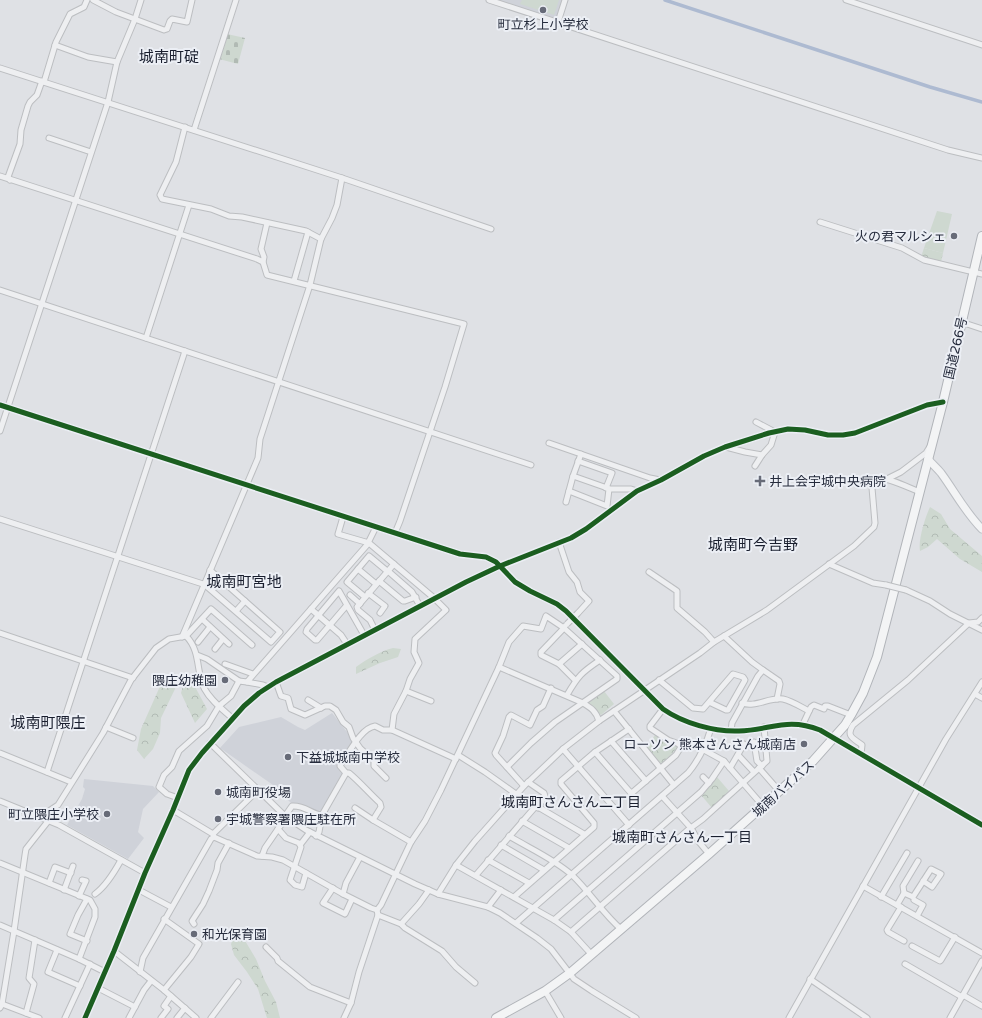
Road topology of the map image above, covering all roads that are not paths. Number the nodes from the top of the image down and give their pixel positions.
1 (87, 0) edge
2 (93, 0) edge
3 (141, 0) edge
4 (192, 0) edge
5 (236, 0) edge
6 (489, 0) edge
7 (565, 0) edge
8 (846, 0) edge
9 (135, 19) junction
10 (558, 22) junction
11 (55, 44) junction
12 (982, 45) edge
13 (117, 62) junction
14 (0, 68) edge
15 (43, 82) junction
16 (108, 102) junction
17 (185, 127) junction
18 (194, 130) junction
19 (49, 138) dead end
20 (91, 152) junction
21 (982, 158) edge
22 (0, 176) edge
23 (342, 178) junction
24 (10, 180) junction
25 (75, 200) junction
26 (189, 205) junction
27 (820, 222) dead end
28 (267, 223) junction
29 (491, 229) dead end
30 (308, 232) junction
31 (180, 234) junction
32 (982, 236) edge
33 (321, 239) junction
34 (263, 262) junction
35 (973, 271) junction
36 (982, 274) edge
37 (294, 281) junction
38 (310, 285) junction
39 (0, 290) edge
40 (41, 304) junction
41 (961, 322) junction
42 (982, 329) edge
43 (146, 338) junction
44 (185, 351) junction
45 (278, 382) junction
46 (943, 402) junction
47 (0, 405) edge
48 (7, 408) junction
49 (756, 422) dead end
50 (0, 431) edge
51 (775, 432) junction
52 (430, 433) junction
53 (549, 443) dead end
54 (932, 444) junction
55 (725, 447) junction
56 (152, 454) junction
57 (581, 454) junction
58 (762, 455) junction
59 (928, 459) junction
60 (578, 461) junction
61 (531, 465) dead end
62 (755, 466) dead end
63 (573, 476) junction
64 (887, 479) junction
65 (661, 480) junction
66 (246, 485) junction
67 (608, 488) junction
68 (569, 491) junction
69 (637, 491) junction
70 (920, 492) junction
71 (566, 502) dead end
72 (343, 516) junction
73 (0, 519) edge
74 (376, 527) junction
75 (982, 529) edge
76 (395, 533) junction
77 (559, 542) junction
78 (369, 543) junction
79 (118, 558) junction
80 (394, 564) junction
81 (829, 564) junction
82 (500, 566) junction
83 (358, 569) junction
84 (210, 570) junction
85 (387, 571) junction
86 (649, 572) dead end
87 (377, 583) junction
88 (204, 584) junction
89 (350, 595) dead end
90 (367, 595) junction
91 (416, 597) junction
92 (434, 598) junction
93 (245, 601) junction
94 (360, 604) junction
95 (347, 605) junction
96 (420, 606) junction
97 (311, 609) junction
98 (236, 611) junction
99 (380, 612) dead end
100 (319, 615) junction
101 (982, 618) edge
102 (202, 619) junction
103 (969, 623) junction
104 (330, 625) junction
105 (566, 626) junction
106 (210, 627) junction
107 (375, 630) junction
108 (982, 630) edge
109 (0, 634) edge
110 (364, 635) junction
111 (724, 636) junction
112 (184, 637) junction
113 (223, 638) junction
114 (198, 642) dead end
115 (714, 642) junction
116 (229, 644) dead end
117 (347, 644) junction
118 (582, 644) junction
119 (252, 645) dead end
120 (215, 649) dead end
121 (196, 655) junction
122 (600, 660) junction
123 (83, 661) junction
124 (225, 664) dead end
125 (559, 664) junction
126 (499, 667) junction
127 (237, 668) junction
128 (763, 670) junction
129 (253, 674) junction
130 (233, 677) junction
131 (133, 678) junction
132 (575, 680) junction
133 (659, 680) junction
134 (239, 681) junction
135 (247, 682) junction
136 (276, 682) junction
137 (982, 682) edge
138 (268, 687) junction
139 (551, 688) junction
140 (406, 691) junction
141 (645, 691) junction
142 (975, 694) junction
143 (567, 695) junction
144 (982, 698) edge
145 (777, 699) junction
146 (308, 700) dead end
147 (432, 701) dead end
148 (709, 702) junction
149 (582, 703) junction
150 (742, 703) junction
151 (219, 706) junction
152 (321, 708) junction
153 (663, 709) junction
154 (614, 711) junction
155 (809, 711) junction
156 (851, 715) junction
157 (232, 718) junction
158 (600, 721) junction
159 (803, 724) junction
160 (106, 727) junction
161 (764, 727) junction
162 (711, 728) junction
163 (629, 729) junction
164 (392, 730) junction
165 (731, 731) junction
166 (133, 738) dead end
167 (833, 738) junction
168 (611, 741) junction
169 (356, 742) junction
170 (754, 742) dead end
171 (210, 743) junction
172 (744, 744) dead end
173 (563, 749) junction
174 (704, 750) junction
175 (595, 752) junction
176 (0, 753) edge
177 (861, 754) junction
178 (738, 755) junction
179 (457, 757) junction
180 (724, 761) junction
181 (578, 766) junction
182 (507, 767) junction
183 (760, 767) junction
184 (660, 768) junction
185 (730, 768) junction
186 (47, 772) junction
187 (754, 772) junction
188 (346, 773) junction
189 (703, 777) dead end
190 (386, 778) dead end
191 (646, 781) junction
192 (72, 782) junction
193 (743, 782) junction
194 (709, 783) junction
195 (526, 784) junction
196 (674, 785) junction
197 (918, 788) junction
198 (258, 790) junction
199 (780, 792) junction
200 (516, 794) junction
201 (662, 796) junction
202 (178, 798) junction
203 (0, 802) edge
204 (763, 806) junction
205 (537, 807) junction
206 (355, 808) dead end
207 (173, 810) junction
208 (676, 812) junction
209 (322, 815) junction
210 (286, 816) junction
211 (47, 819) junction
212 (373, 820) junction
213 (522, 821) junction
214 (629, 825) junction
215 (982, 825) edge
216 (691, 828) junction
217 (278, 829) junction
218 (310, 832) junction
219 (584, 834) junction
220 (214, 835) junction
221 (316, 836) junction
222 (509, 836) junction
223 (412, 842) junction
224 (229, 843) junction
225 (300, 845) junction
226 (501, 845) junction
227 (569, 848) junction
228 (907, 853) dead end
229 (709, 854) junction
230 (262, 856) junction
231 (360, 857) junction
232 (121, 860) junction
233 (488, 860) junction
234 (918, 861) dead end
235 (553, 862) junction
236 (0, 863) edge
237 (456, 865) junction
238 (74, 866) dead end
239 (294, 866) junction
240 (544, 870) junction
241 (22, 872) junction
242 (71, 873) junction
243 (145, 873) junction
244 (306, 873) junction
245 (396, 874) junction
246 (476, 875) junction
247 (571, 875) junction
248 (82, 880) dead end
249 (923, 881) dead end
250 (49, 883) junction
251 (529, 883) junction
252 (863, 886) junction
253 (333, 888) junction
254 (64, 890) junction
255 (139, 890) junction
256 (429, 890) junction
257 (501, 890) junction
258 (586, 892) junction
259 (904, 892) junction
260 (96, 894) dead end
261 (342, 894) junction
262 (438, 894) junction
263 (79, 896) junction
264 (514, 897) junction
265 (882, 897) junction
266 (88, 899) junction
267 (352, 899) junction
268 (914, 900) dead end
269 (899, 906) junction
270 (171, 907) junction
271 (488, 907) junction
272 (599, 907) junction
273 (533, 908) junction
274 (378, 912) junction
275 (917, 916) junction
276 (164, 919) junction
277 (554, 920) junction
278 (516, 923) junction
279 (194, 924) dead end
280 (401, 924) junction
281 (0, 925) edge
282 (622, 930) junction
283 (14, 931) junction
284 (571, 932) junction
285 (955, 937) junction
286 (35, 940) junction
287 (86, 941) junction
288 (904, 941) dead end
289 (912, 946) dead end
290 (266, 947) dead end
291 (57, 950) junction
292 (114, 952) junction
293 (982, 953) edge
294 (592, 955) junction
295 (79, 959) junction
296 (982, 961) edge
297 (90, 964) junction
298 (905, 964) dead end
299 (105, 972) junction
300 (140, 972) junction
301 (570, 973) junction
302 (810, 979) junction
303 (151, 981) junction
304 (238, 982) dead end
305 (475, 983) dead end
306 (80, 986) junction
307 (98, 988) junction
308 (164, 990) junction
309 (545, 991) junction
310 (171, 996) junction
311 (963, 996) junction
312 (351, 1003) junction
313 (1, 1006) edge
314 (982, 1006) edge
315 (135, 1007) junction
316 (185, 1008) junction
317 (26, 1013) junction
318 (39, 1018) edge
319 (65, 1018) edge
320 (85, 1018) edge
321 (129, 1018) edge
322 (161, 1018) edge
323 (177, 1018) edge
324 (196, 1018) edge
325 (211, 1018) edge
326 (344, 1018) edge
327 (496, 1018) edge
328 (561, 1018) edge
329 (636, 1018) edge
330 (788, 1018) edge
331 (867, 1018) edge
332 (950, 1018) edge

1 - 11 street
2 - 9 street
3 - 9 street
4 - 9 street
5 - 18 street
6 - 10 street
7 - 10 street
8 - 12 street
9 - 13 street
10 - 21 street
11 - 13 street
11 - 15 street
13 - 16 street
14 - 15 street
15 - 16 street
15 - 24 street
16 - 17 street
16 - 20 street
17 - 18 street
17 - 26 street
18 - 23 street
19 - 20 street
20 - 25 street
22 - 24 street
23 - 29 street
23 - 33 street
24 - 25 street
25 - 31 street
25 - 40 street
26 - 28 street
26 - 31 street
27 - 35 street
28 - 30 street
28 - 34 street
30 - 33 street
30 - 37 street
31 - 34 street
31 - 43 street
32 - 35 highway, 国道266号
33 - 38 street
34 - 37 street
35 - 36 street
35 - 41 highway, 国道266号
37 - 38 street
38 - 45 street
38 - 52 street
39 - 40 street
40 - 43 street
40 - 48 street
41 - 42 street
41 - 46 highway, 国道266号
43 - 44 street
44 - 45 street
44 - 56 street
45 - 52 street
45 - 66 street
46 - 51 street
46 - 54 highway, 国道266号
47 - 48 street
48 - 50 street
48 - 56 street
49 - 51 street
51 - 55 street
51 - 58 street
52 - 61 street
52 - 76 street
53 - 57 street
54 - 59 highway, 国道266号
54 - 64 street
55 - 58 street
55 - 65 street
56 - 66 street
56 - 79 street
57 - 60 street
57 - 65 street
58 - 62 street
59 - 70 highway, 城南バイパス
59 - 75 main road
60 - 63 street
60 - 67 street
63 - 67 street
63 - 68 street
64 - 70 street
64 - 81 street
65 - 69 street
66 - 72 street
66 - 84 street
67 - 68 street
67 - 69 street
68 - 71 street
69 - 77 street
70 - 156 highway, 城南バイパス
72 - 74 street
72 - 78 street
73 - 79 street
74 - 76 street
74 - 78 street
76 - 82 street
77 - 82 street
77 - 105 street, bridge
78 - 80 street
78 - 97 street
79 - 88 street
79 - 123 street
80 - 85 street
80 - 92 street
81 - 103 street, bridge
81 - 111 street
82 - 92 street
82 - 141 street
83 - 85 street
83 - 87 street
83 - 90 street
84 - 88 street
84 - 93 street
85 - 87 street
85 - 91 street
86 - 115 street
87 - 90 street
87 - 91 street
88 - 98 street
88 - 112 street
89 - 94 street
90 - 94 street
90 - 99 street
91 - 96 street
92 - 96 street
92 - 140 street
93 - 98 street
93 - 98 street
94 - 107 street
95 - 100 street
95 - 104 street
95 - 110 street
96 - 107 street
97 - 100 street
97 - 129 street
100 - 104 street
100 - 104 street
101 - 103 street
102 - 106 street
102 - 112 street
102 - 119 street
103 - 108 street
103 - 177 street
104 - 117 street
105 - 118 street
105 - 125 street
105 - 126 street
106 - 113 street
106 - 114 street
107 - 110 street
109 - 123 street
110 - 117 street
111 - 115 street
111 - 128 street
112 - 121 street
112 - 131 street
113 - 116 street
113 - 120 street
115 - 133 street
117 - 136 street
118 - 122 street
118 - 125 street
121 - 130 street
121 - 151 street
122 - 132 street
122 - 149 street
123 - 131 street
123 - 186 street
124 - 127 street
125 - 132 street
126 - 139 street
126 - 179 street
127 - 129 street
127 - 130 street
128 - 145 street
128 - 150 street
129 - 135 street
130 - 134 street
131 - 160 street
132 - 143 street
133 - 141 street
133 - 148 street
134 - 135 street
134 - 151 street
135 - 138 street
136 - 138 street
136 - 152 street
137 - 142 street
138 - 157 street
139 - 143 street
139 - 182 street
140 - 147 street
140 - 164 street
141 - 153 street
141 - 154 street
142 - 144 street
142 - 197 street
143 - 149 street
145 - 150 street
145 - 155 street
146 - 152 street
148 - 148 street
149 - 158 street
149 - 182 street
150 - 165 street
151 - 157 street
151 - 202 street
152 - 169 street
153 - 162 street
153 - 184 street
154 - 158 street
154 - 163 street
155 - 156 street
155 - 159 street
156 - 167 highway, 城南バイパス
157 - 171 street
158 - 173 street
159 - 161 street
159 - 167 street
160 - 166 street
160 - 192 street
161 - 165 street
161 - 183 street
162 - 165 street
162 - 174 street
163 - 168 street
163 - 184 street
164 - 169 street
164 - 179 street
167 - 177 street
167 - 199 highway, 城南バイパス
168 - 175 street
168 - 191 street
169 - 188 street
169 - 190 street
170 - 183 street
171 - 198 street
171 - 202 street
172 - 178 street
173 - 181 street
173 - 195 street
174 - 180 street
174 - 196 street
175 - 181 street
175 - 191 street
176 - 186 street
177 - 197 street
178 - 185 street
178 - 187 street
179 - 200 street
179 - 223 street
180 - 185 street
180 - 194 street
181 - 214 street
181 - 219 street
182 - 195 street
183 - 187 street
183 - 199 street
184 - 191 street
184 - 196 street
185 - 193 street
186 - 192 street
187 - 193 street
188 - 209 street
188 - 212 street
189 - 194 street
192 - 211 street
193 - 204 street
193 - 216 street
194 - 208 street
195 - 200 street
195 - 205 street
196 - 201 street
197 - 215 street
197 - 252 street
198 - 210 street
198 - 220 street
199 - 204 highway, 城南バイパス
200 - 205 street
200 - 237 street
201 - 208 street
201 - 214 street
202 - 207 street
203 - 211 street
204 - 229 highway, 城南バイパス
205 - 213 street
205 - 219 street
206 - 212 street
207 - 220 street
207 - 243 street
208 - 216 street
208 - 258 street
209 - 210 street
209 - 221 street
210 - 217 street
210 - 218 street
211 - 232 street
211 - 241 street
212 - 223 street
213 - 222 street
213 - 227 street
214 - 247 street
216 - 229 street
216 - 272 street
217 - 225 street
217 - 230 street
218 - 221 street
218 - 225 street
219 - 227 street
220 - 224 street
220 - 270 street
221 - 231 street
222 - 226 street
222 - 235 street
223 - 245 street
224 - 230 street
224 - 279 street
225 - 239 street
226 - 233 street
226 - 240 street
227 - 235 street
228 - 265 street
229 - 282 highway, 城南バイパス
230 - 239 street
231 - 245 street
231 - 261 street
232 - 243 street
232 - 260 street
233 - 246 street
233 - 251 street
234 - 259 street
235 - 240 street
235 - 247 street
236 - 241 street
237 - 246 street
237 - 262 street
238 - 242 street
239 - 244 street
239 - 244 street
240 - 251 street
241 - 250 street
241 - 283 street
242 - 250 street
242 - 254 street
243 - 255 street
244 - 253 street
245 - 256 street
245 - 274 street
246 - 257 street
247 - 258 street
247 - 273 street
248 - 263 street
249 - 259 street
250 - 254 street
251 - 264 street
252 - 265 street
252 - 302 street
253 - 261 street
253 - 267 street
254 - 263 street
255 - 270 street
255 - 292 street
256 - 262 street
256 - 280 street
257 - 264 street
257 - 271 street
258 - 272 street
258 - 277 street
259 - 269 street
261 - 267 street
262 - 271 street
263 - 266 street
264 - 273 street
265 - 269 street
266 - 287 street
266 - 287 street
267 - 274 street
268 - 275 street
269 - 275 street
269 - 288 street
270 - 276 street
271 - 278 street
272 - 282 street
272 - 284 street
273 - 277 street
273 - 278 street
274 - 280 street
274 - 312 street
275 - 285 street
276 - 300 street
276 - 308 street
277 - 284 street
278 - 301 street
280 - 305 street
281 - 283 street
282 - 294 highway, 城南バイパス
283 - 286 street
283 - 313 street
284 - 294 street
285 - 289 street
285 - 293 street
286 - 291 street
286 - 317 street
287 - 295 street
290 - 312 street
291 - 295 street
291 - 306 street
292 - 299 street
292 - 300 street
294 - 301 highway, 城南バイパス
295 - 297 street
296 - 311 street
297 - 299 street
297 - 306 street
298 - 311 street
299 - 307 street
300 - 303 street
301 - 309 highway, 城南バイパス
301 - 329 street
302 - 330 street
302 - 331 street
303 - 308 street
303 - 315 street
304 - 325 street
306 - 319 street
307 - 315 street
307 - 320 street
308 - 310 street
309 - 327 highway, 城南バイパス
309 - 328 street
310 - 316 street
310 - 322 street
311 - 314 street
311 - 332 street
312 - 326 street
313 - 317 street
315 - 321 street
316 - 323 street
316 - 324 street
317 - 318 street

